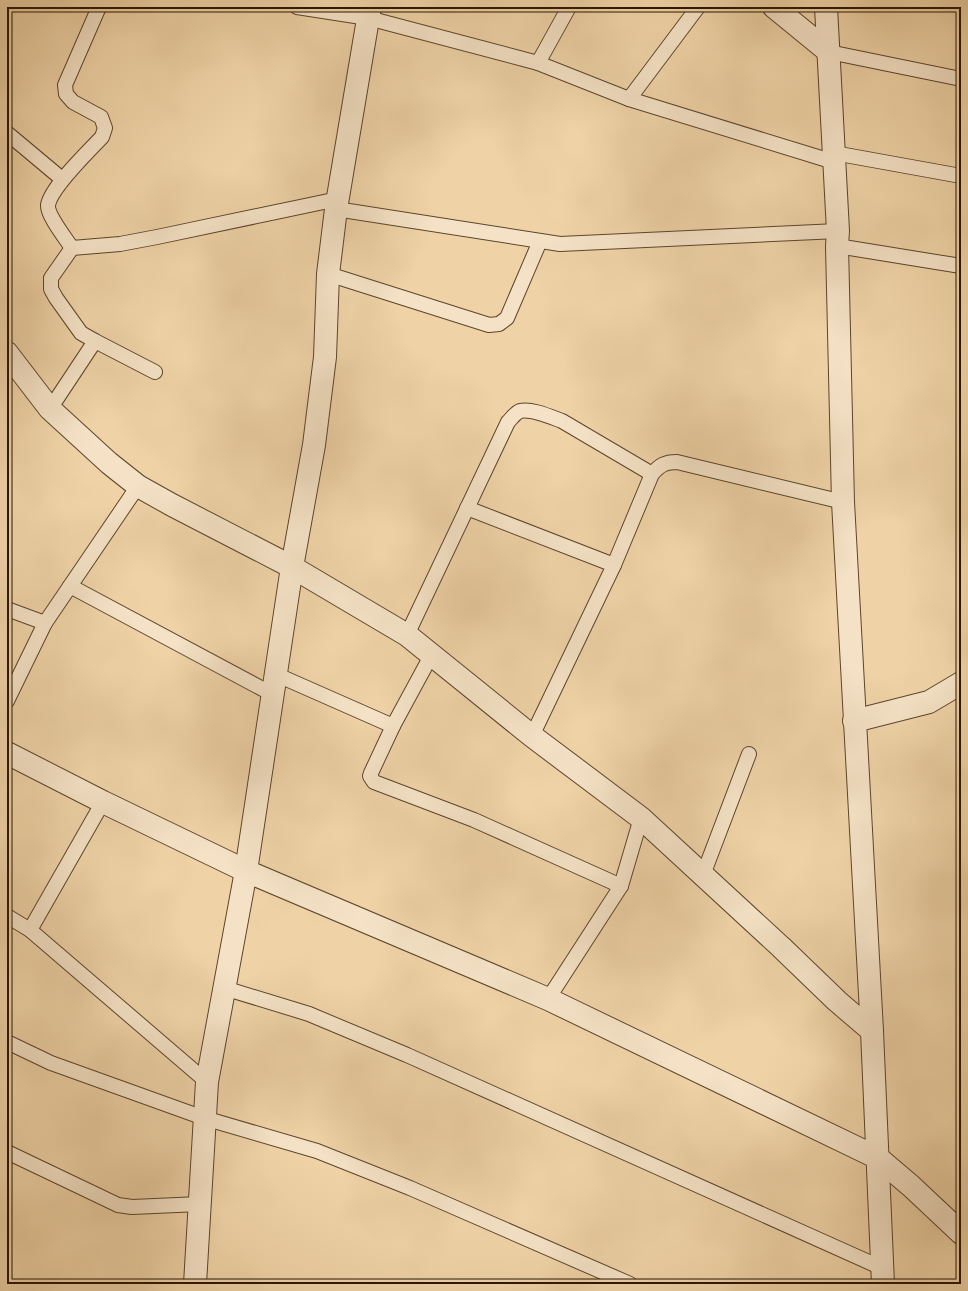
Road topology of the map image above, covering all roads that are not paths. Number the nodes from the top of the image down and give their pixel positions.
1 (99, 7) edge
2 (297, 7) edge
3 (569, 7) edge
4 (698, 7) edge
5 (774, 7) edge
6 (826, 7) edge
7 (369, 13) edge
8 (829, 52) junction
9 (538, 63) junction
10 (961, 80) edge
11 (629, 99) junction
12 (7, 133) edge
13 (834, 157) junction
14 (961, 176) edge
15 (62, 179) junction
16 (337, 204) junction
17 (837, 238) junction
18 (540, 241) junction
19 (72, 248) junction
20 (961, 266) edge
21 (328, 274) junction
22 (94, 341) junction
23 (7, 353) edge
24 (155, 372) dead end
25 (50, 409) junction
26 (652, 474) junction
27 (138, 486) junction
28 (843, 502) junction
29 (467, 508) junction
30 (614, 565) junction
31 (292, 567) junction
32 (70, 586) junction
33 (7, 609) edge
34 (45, 623) junction
35 (407, 635) junction
36 (432, 654) junction
37 (961, 683) edge
38 (274, 684) junction
39 (7, 701) edge
40 (854, 721) junction
41 (393, 726) junction
42 (532, 736) junction
43 (7, 753) edge
44 (749, 754) dead end
45 (103, 802) junction
46 (641, 818) junction
47 (246, 871) junction
48 (703, 875) junction
49 (620, 886) junction
50 (7, 916) edge
51 (30, 930) junction
52 (224, 988) junction
53 (548, 999) junction
54 (872, 1031) junction
55 (7, 1042) edge
56 (208, 1082) junction
57 (204, 1118) junction
58 (7, 1152) edge
59 (878, 1158) junction
60 (200, 1204) junction
61 (961, 1233) edge
62 (882, 1276) edge
63 (195, 1284) edge
64 (630, 1284) edge

1 - 15 lane
2 - 7 lane
3 - 9 lane
4 - 11 lane
5 - 8 street
6 - 8 street
7 - 9 lane
7 - 16 street
8 - 10 lane
8 - 13 street
9 - 11 lane
11 - 13 lane
12 - 15 lane
13 - 14 lane
13 - 17 street
15 - 19 lane
16 - 18 lane
16 - 19 lane
16 - 21 street
17 - 18 lane
17 - 20 lane
17 - 28 street
18 - 21 lane
19 - 22 lane
21 - 31 street
22 - 24 lane
22 - 25 lane
23 - 25 street
25 - 27 street
26 - 28 lane
26 - 29 lane
26 - 30 lane
27 - 31 street
27 - 32 lane
28 - 40 street
29 - 30 lane
29 - 35 lane
30 - 42 lane
31 - 35 street
31 - 38 street
32 - 34 lane
32 - 38 lane
33 - 34 lane
34 - 39 lane
35 - 36 street
36 - 41 lane
36 - 42 street
37 - 40 street
38 - 41 lane
38 - 47 street
40 - 54 street
41 - 49 lane
42 - 46 street
43 - 45 street
44 - 48 lane
45 - 47 street
45 - 51 lane
46 - 48 street
46 - 49 lane
47 - 52 street
47 - 53 street
48 - 54 street
49 - 53 lane
50 - 51 lane
51 - 56 lane
52 - 56 street
52 - 62 lane
53 - 59 street
54 - 59 street
55 - 57 lane
56 - 57 street
57 - 60 street
57 - 64 lane
58 - 60 lane
59 - 61 street
59 - 62 street
60 - 63 street

